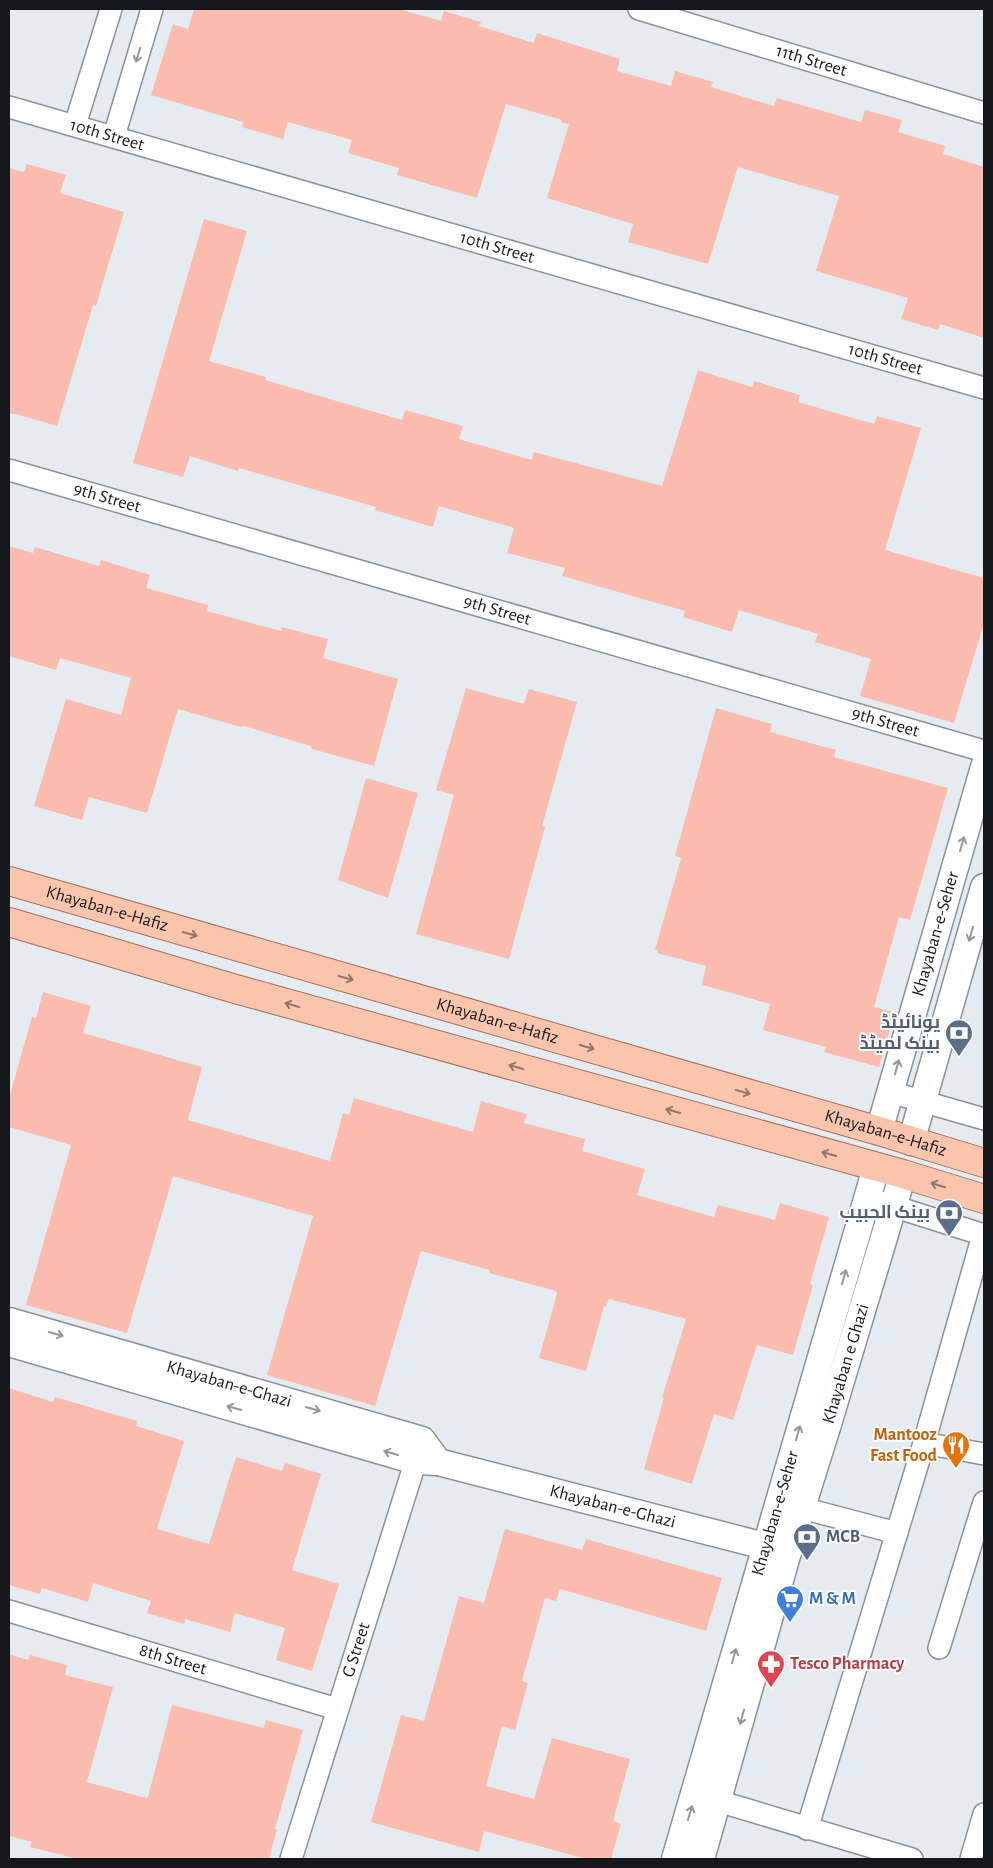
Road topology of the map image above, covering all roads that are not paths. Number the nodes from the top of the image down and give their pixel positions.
1 (111, 9) edge
2 (152, 9) edge
3 (639, 9) edge
4 (9, 107) edge
5 (984, 113) edge
6 (75, 125) junction
7 (114, 136) junction
8 (984, 388) edge
9 (9, 470) edge
10 (984, 751) edge
11 (983, 776) edge
12 (9, 881) edge
13 (984, 887) edge
14 (9, 922) edge
15 (244, 949) junction
16 (232, 988) junction
17 (890, 1092) junction
18 (923, 1102) junction
19 (984, 1119) edge
20 (878, 1130) junction
21 (911, 1142) junction
22 (984, 1163) edge
23 (876, 1168) junction
24 (903, 1174) junction
25 (868, 1198) junction
26 (984, 1199) edge
27 (893, 1206) junction
28 (983, 1235) edge
29 (9, 1321) edge
30 (9, 1343) edge
31 (924, 1443) junction
32 (425, 1454) junction
33 (984, 1454) edge
34 (984, 1502) edge
35 (802, 1508) junction
36 (897, 1534) junction
37 (776, 1550) junction
38 (9, 1611) edge
39 (939, 1648) dead end
40 (337, 1708) junction
41 (718, 1801) junction
42 (984, 1814) edge
43 (807, 1829) junction
44 (291, 1859) edge
45 (675, 1859) edge
46 (701, 1859) edge
47 (912, 1859) edge
48 (971, 1859) edge

1 - 6 street
2 -> 7 street
3 - 5 street, 11th Street
4 - 6 street, 10th Street
6 - 7 street, 10th Street
7 - 8 street, 10th Street
9 - 10 street, 9th Street
17 -> 11 street, Khayaban-e-Seher
12 -> 15 main road, Khayaban-e-Hafiz
13 -> 18 street, Khayaban-e-Seher
14 - 16 main road, Khayaban-e-Hafiz
15 - 16 main road
15 -> 20 main road, Khayaban-e-Hafiz
23 -> 16 main road, Khayaban-e-Hafiz
17 - 18 street
17 - 20 street, Khayaban-e-Seher
18 - 19 street
18 - 21 street, Khayaban-e-Seher
20 - 21 main road, Khayaban-e-Hafiz
21 - 22 main road, Khayaban-e-Hafiz
23 - 24 main road, Khayaban-e-Hafiz
23 - 25 street, Khayaban-e-Seher
26 -> 24 main road, Khayaban-e-Hafiz
24 - 27 street, Khayaban e Ghazi
25 - 27 street
37 -> 25 street, Khayaban-e-Seher
27 - 28 street
27 - 35 street, Khayaban e Ghazi
28 - 31 street
29 -> 32 street, Khayaban-e-Ghazi
32 -> 30 street, Khayaban-e-Ghazi
31 - 33 street
31 - 36 street
32 - 37 street, Khayaban-e-Ghazi
32 - 40 street, G Street
34 - 39 street
35 - 36 street
35 - 37 street, Khayaban e Ghazi
36 - 43 street
37 -> 41 street, Khayaban-e-Seher
45 -> 37 street, Khayaban-e-Seher
38 - 40 street, 8th Street
40 - 44 street, G Street
41 - 43 street
41 - 46 street, Khayaban-e-Seher
42 - 48 street
43 - 47 street

